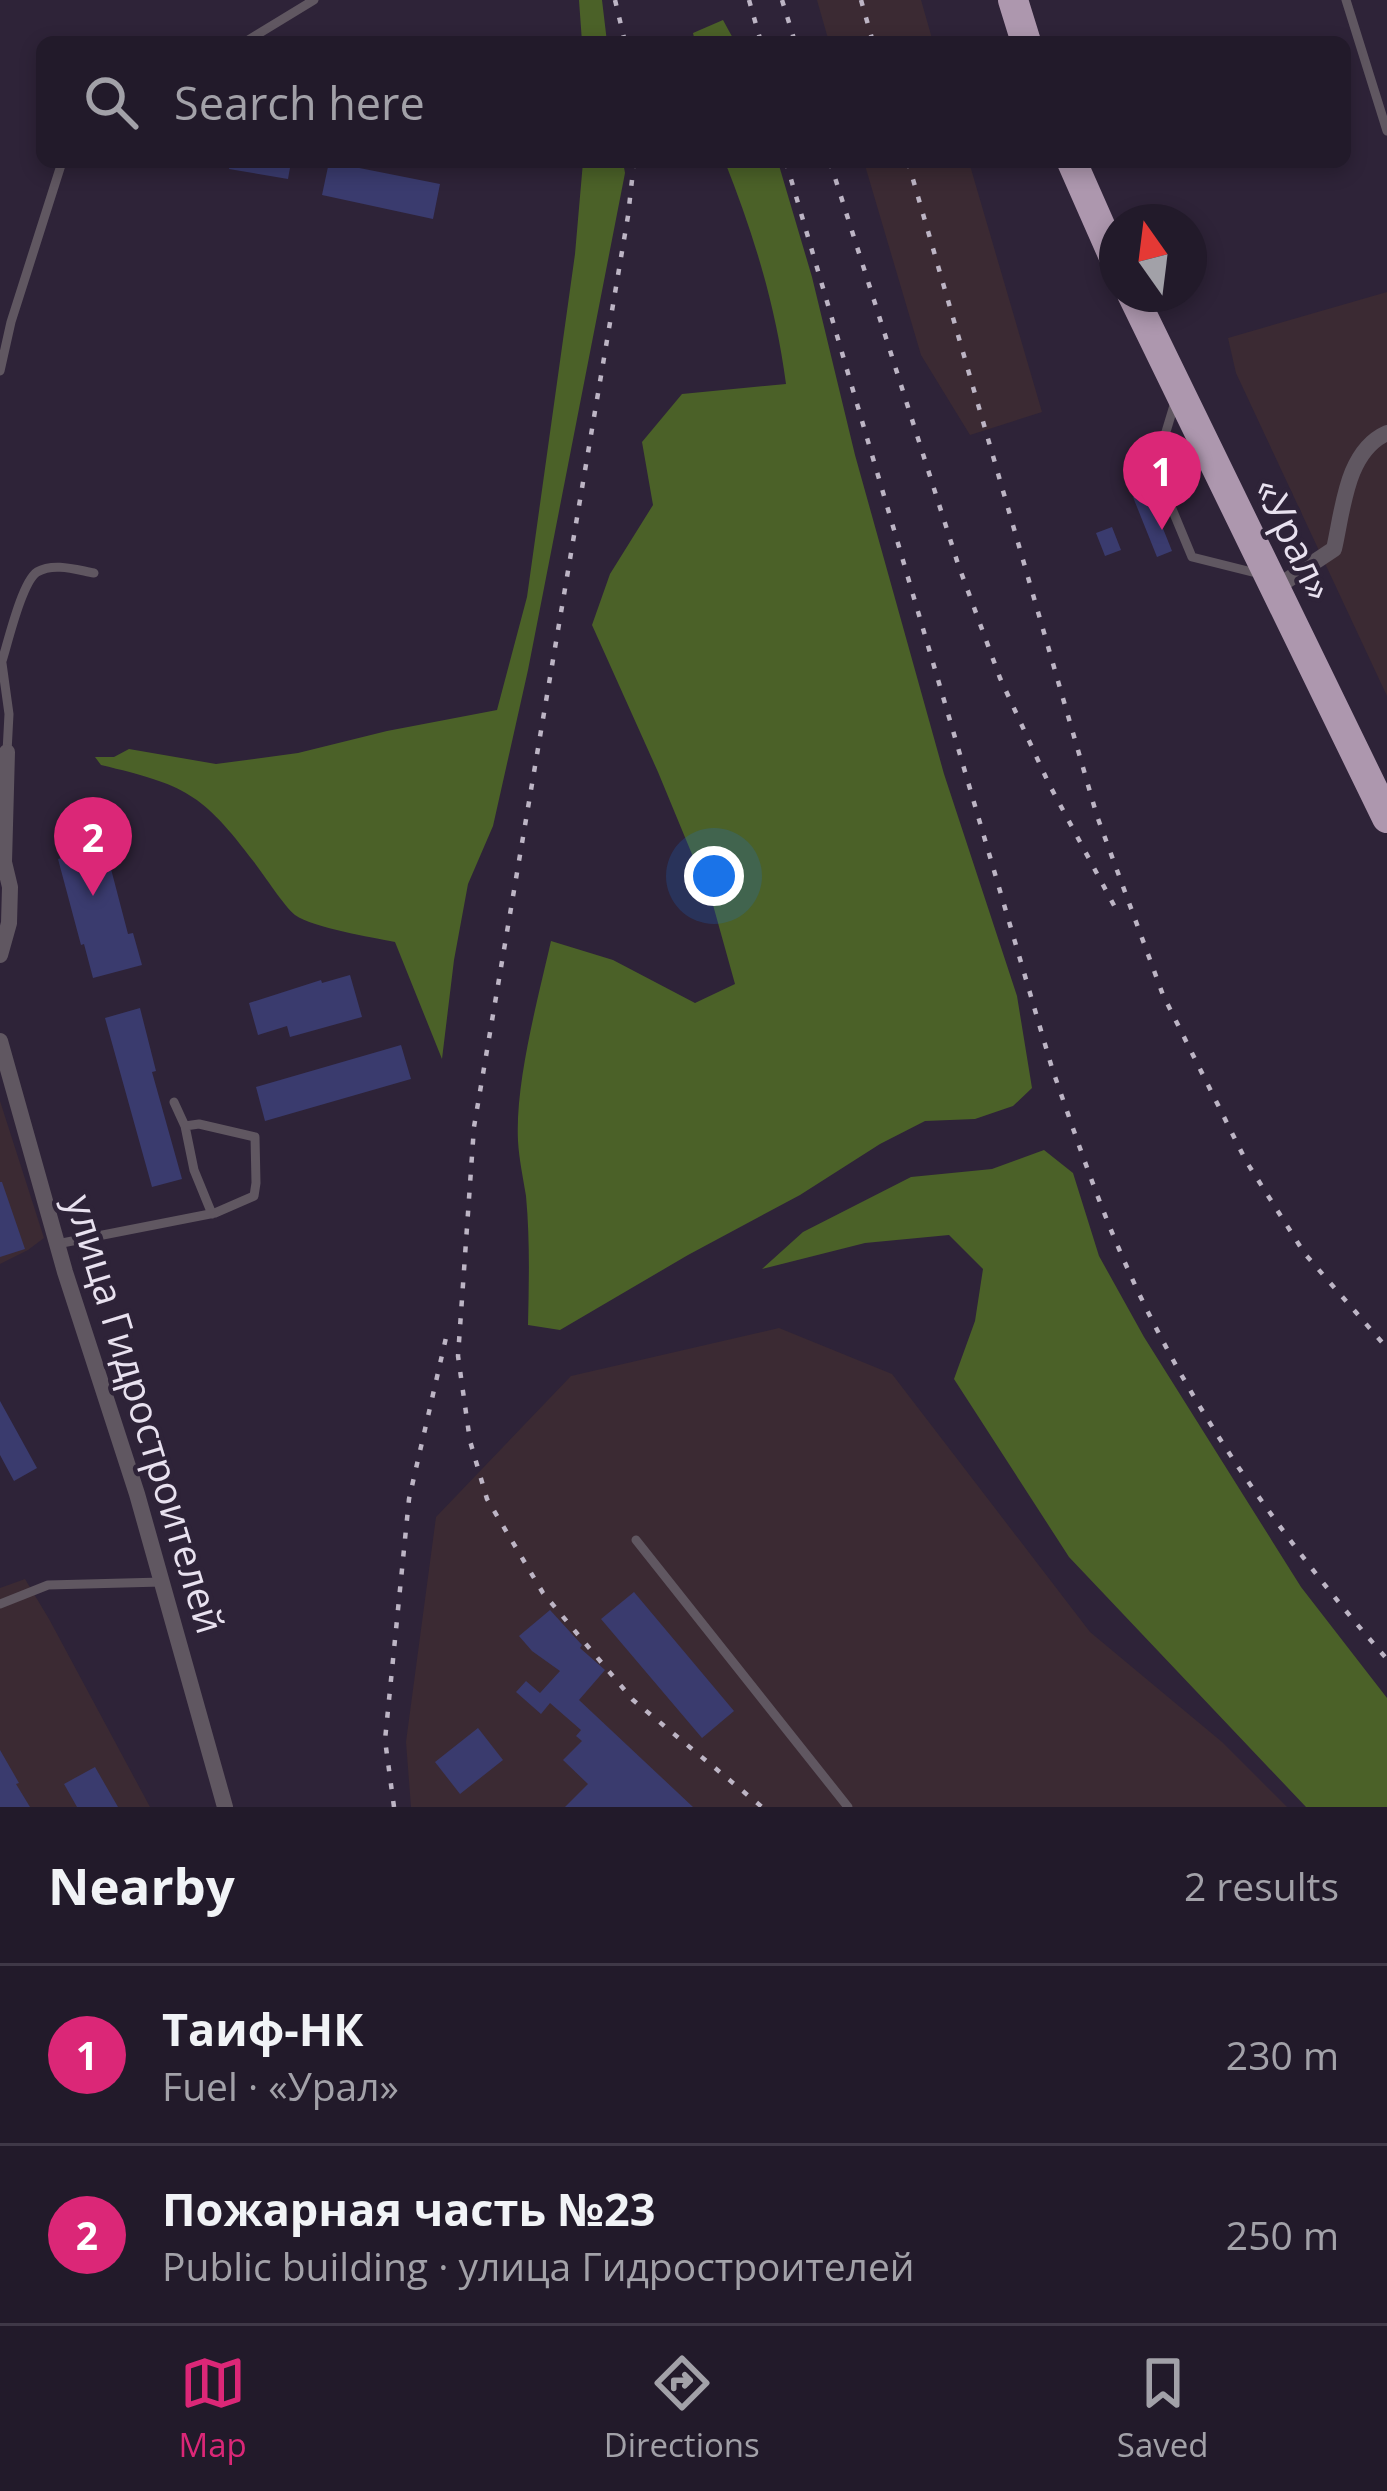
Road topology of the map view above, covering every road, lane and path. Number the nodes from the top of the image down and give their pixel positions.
1 (314, 0) edge
2 (1013, 0) edge
3 (1346, 0) edge
4 (255, 36) edge
5 (1024, 36) edge
6 (1387, 131) edge
7 (60, 168) edge
8 (1075, 168) edge
9 (1099, 223) edge
10 (1141, 312) edge
11 (0, 371) edge
12 (1178, 391) junction
13 (1387, 433) edge
14 (94, 573) dead end
15 (1270, 582) junction
16 (0, 648) edge
17 (2, 661) edge
18 (8, 752) joint
19 (1387, 818) edge
20 (0, 956) edge
21 (0, 1041) edge
22 (174, 1102) dead end
23 (185, 1126) junction
24 (212, 1214) junction
25 (57, 1244) junction
26 (636, 1540) dead end
27 (162, 1582) junction
28 (0, 1604) edge
29 (225, 1807) edge
30 (848, 1807) edge

1 - 4 lane
2 - 5 highway
3 - 6 lane
7 - 11 lane
8 - 9 highway
10 - 12 highway, «Урал»
12 - 15 highway, «Урал»
12 - 15 lane
13 - 15 street
14 - 17 lane
15 - 19 highway, «Урал»
16 - 17 lane
17 - 18 lane
18 - 20 street
21 - 25 street, улица Гидростроителей
22 - 23 lane
23 - 24 lane
23 - 24 lane
24 - 25 lane
25 - 27 street, улица Гидростроителей
26 - 30 lane
27 - 28 lane
27 - 29 street, улица Гидростроителей

